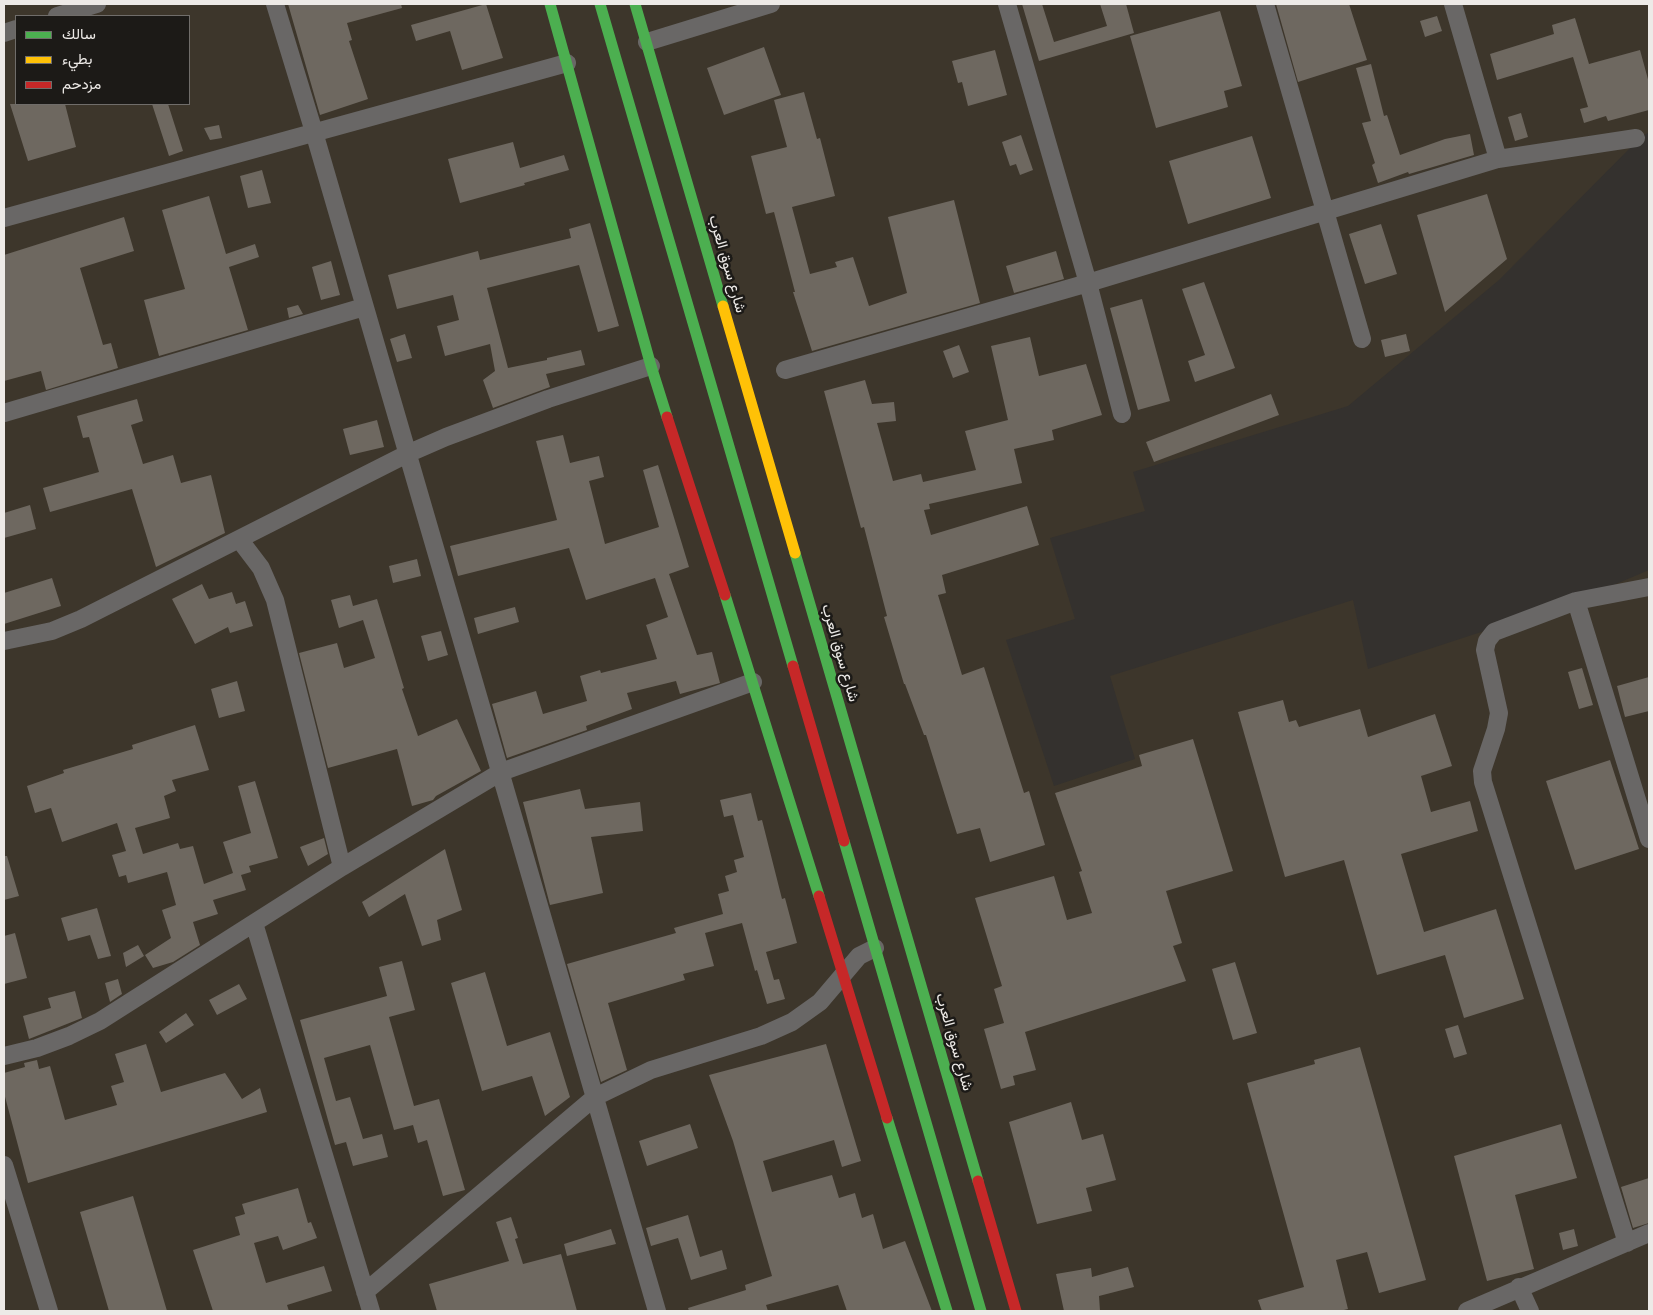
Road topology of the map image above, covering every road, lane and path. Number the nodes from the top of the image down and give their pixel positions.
1 (97, 4) edge
2 (274, 4) edge
3 (550, 4) edge
4 (600, 4) edge
5 (635, 4) edge
6 (772, 4) edge
7 (1007, 4) edge
8 (1265, 4) edge
9 (1453, 4) edge
10 (60, 15) edge
11 (647, 42) junction
12 (567, 63) junction
13 (314, 132) junction
14 (1636, 138) dead end
15 (1498, 159) junction
16 (1325, 212) junction
17 (4, 218) edge
18 (1088, 283) junction
19 (364, 307) junction
20 (1362, 339) dead end
21 (652, 366) junction
22 (785, 370) dead end
23 (4, 413) edge
24 (1122, 414) dead end
25 (407, 454) junction
26 (239, 539) junction
27 (1649, 587) edge
28 (1576, 601) junction
29 (4, 641) edge
30 (752, 682) junction
31 (501, 772) junction
32 (1649, 839) edge
33 (342, 867) junction
34 (254, 923) junction
35 (875, 948) junction
36 (842, 977) junction
37 (4, 1056) edge
38 (596, 1097) junction
39 (4, 1165) edge
40 (1649, 1233) edge
41 (1627, 1243) junction
42 (1518, 1287) junction
43 (365, 1292) junction
44 (49, 1311) edge
45 (371, 1311) edge
46 (657, 1311) edge
47 (947, 1311) edge
48 (981, 1311) edge
49 (1016, 1311) edge
50 (1467, 1311) edge
51 (1530, 1311) edge

1 - 10 street
2 - 13 street
3 - 12 main road
4 - 35 main road
5 - 11 main road, شارع سوق العرب
6 - 11 street
7 - 18 street
8 - 16 street
9 - 15 street
11 - 49 main road, شارع سوق العرب
12 - 13 street
12 - 21 main road
13 - 17 street
13 - 19 street
14 - 15 street
15 - 16 street
16 - 18 street
16 - 20 street
18 - 22 street
18 - 24 street
19 - 23 street
19 - 25 street
21 - 25 street
21 - 30 main road
25 - 26 street
25 - 31 street
26 - 29 street
26 - 33 street
27 - 28 street
28 - 32 street
28 - 41 street
30 - 31 street
30 - 36 main road
31 - 33 street
31 - 38 street
33 - 34 street
34 - 37 street
34 - 43 street
35 - 36 street
35 - 48 main road
36 - 38 street
36 - 47 main road
38 - 43 street
38 - 46 street
39 - 44 street
40 - 41 street
41 - 42 street
42 - 50 street
42 - 51 street
43 - 45 street

